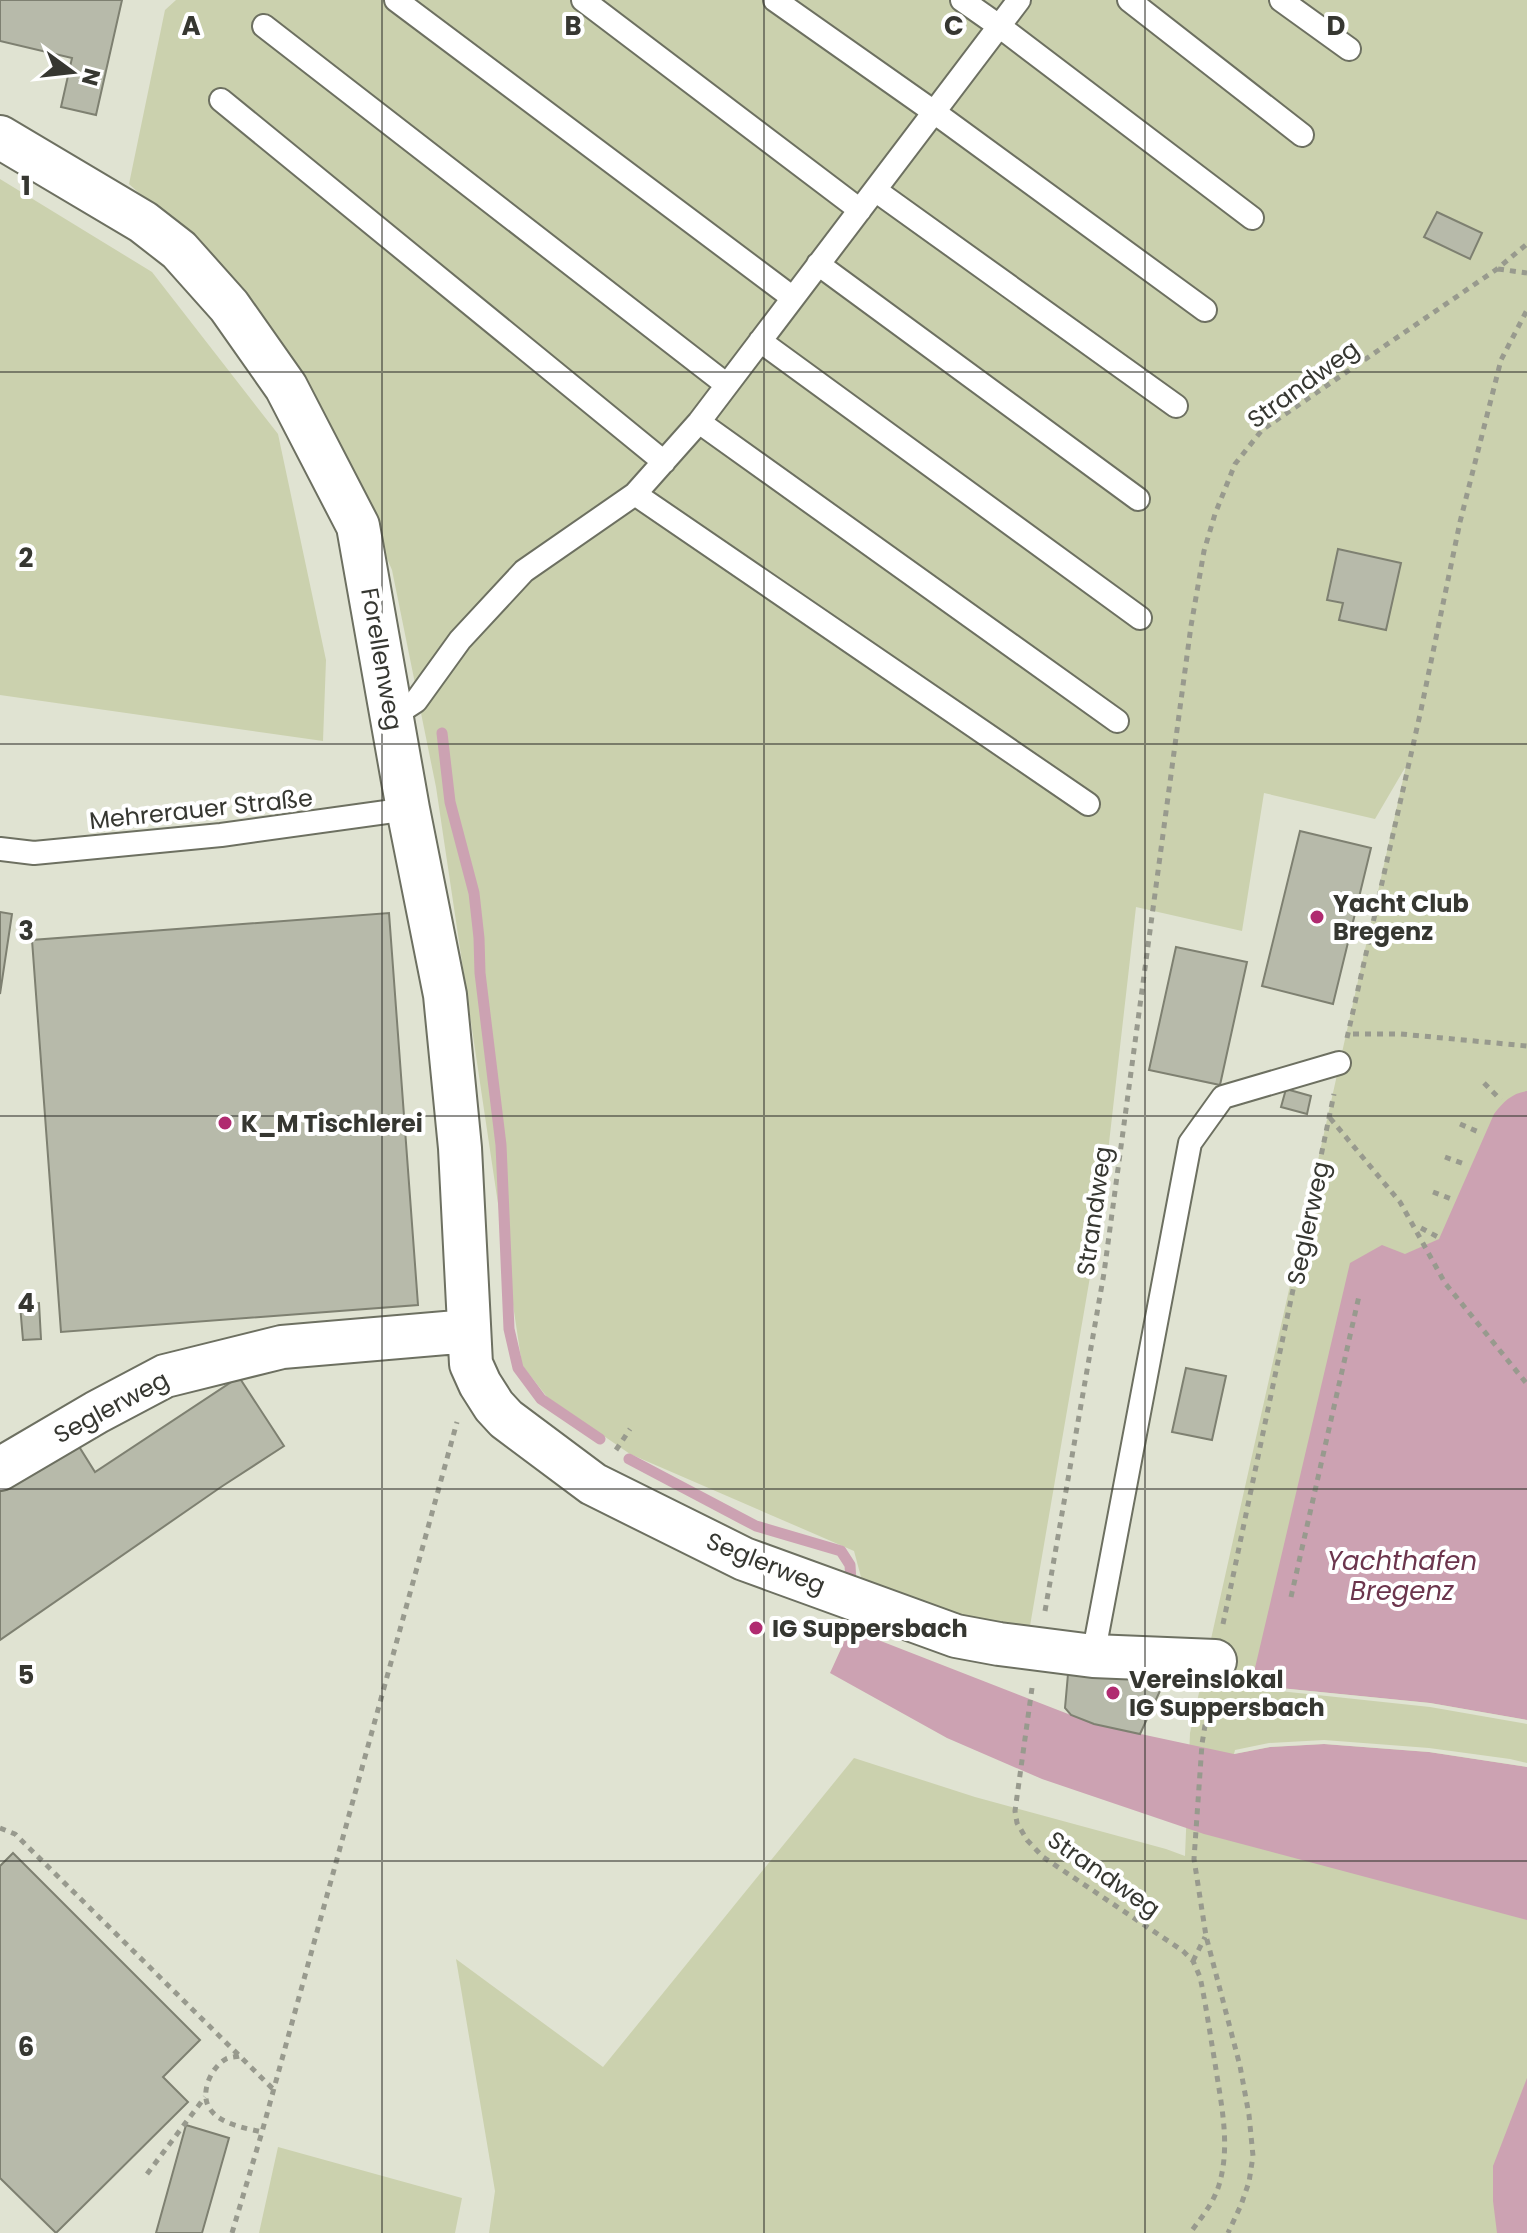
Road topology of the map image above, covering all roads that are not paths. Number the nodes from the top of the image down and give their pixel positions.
1 (396, 0) edge
2 (583, 0) edge
3 (775, 0) edge
4 (962, 0) edge
5 (1019, 0) edge
6 (1129, 0) edge
7 (1281, 0) edge
8 (264, 26) dead end
9 (999, 26) junction
10 (1349, 49) dead end
11 (221, 100) dead end
12 (934, 112) junction
13 (1302, 135) dead end
14 (0, 137) edge
15 (875, 190) junction
16 (860, 210) junction
17 (1252, 218) dead end
18 (818, 264) junction
19 (793, 298) junction
20 (1205, 310) dead end
21 (760, 341) junction
22 (727, 385) junction
23 (1176, 406) dead end
24 (699, 422) junction
25 (664, 462) junction
26 (635, 494) junction
27 (1138, 499) dead end
28 (1140, 618) dead end
29 (393, 716) junction
30 (1117, 721) dead end
31 (1088, 804) dead end
32 (408, 809) junction
33 (0, 849) edge
34 (1339, 1063) road end
35 (469, 1331) junction
36 (0, 1469) edge
37 (1093, 1656) junction
38 (1215, 1661) road end

1 - 19 lane
2 - 16 lane
3 - 12 lane
4 - 9 lane
5 - 9 lane
6 - 13 lane
7 - 10 lane
8 - 22 lane
9 - 12 lane
9 - 17 lane
11 - 25 lane
12 - 15 lane
12 - 20 lane
14 - 29 street, Forellenweg
15 - 16 lane
15 - 23 lane
16 - 18 lane
18 - 19 lane
18 - 27 lane
19 - 21 lane
21 - 22 lane
21 - 28 lane
22 - 24 lane
24 - 25 lane
24 - 30 lane
25 - 26 lane
26 - 29 lane
26 - 31 lane
29 - 32 street, Forellenweg
32 - 33 lane, Mehrerauer Straße
32 - 35 street, Forellenweg
34 - 37 lane
35 - 36 street, Seglerweg
35 - 37 street, Seglerweg
37 - 38 street, Seglerweg

